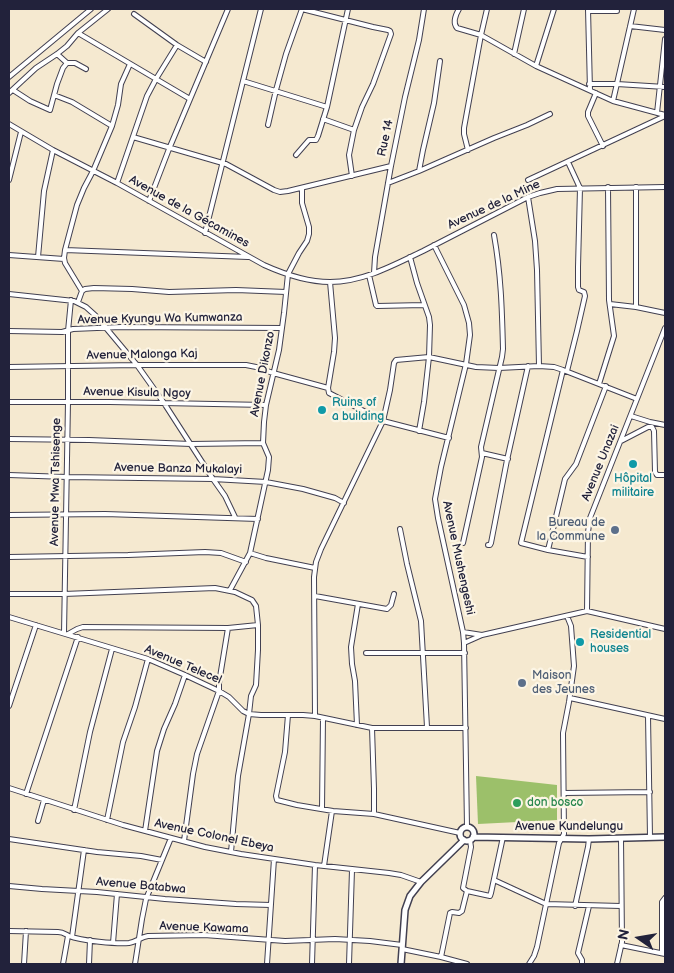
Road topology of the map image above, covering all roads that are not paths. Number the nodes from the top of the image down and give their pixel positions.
1 (91, 9) edge
2 (108, 9) edge
3 (228, 9) edge
4 (261, 9) edge
5 (302, 9) edge
6 (348, 9) edge
7 (424, 9) edge
8 (452, 9) edge
9 (460, 9) edge
10 (487, 9) edge
11 (524, 9) edge
12 (554, 9) edge
13 (634, 9) edge
14 (588, 10) edge
15 (617, 11) dead end
16 (134, 14) dead end
17 (456, 14) junction
18 (346, 20) junction
19 (630, 26) junction
20 (665, 30) edge
21 (78, 33) junction
22 (481, 35) junction
23 (665, 39) edge
24 (177, 45) junction
25 (57, 54) junction
26 (514, 54) junction
27 (440, 61) dead end
28 (206, 62) junction
29 (67, 63) junction
30 (130, 64) junction
31 (536, 66) junction
32 (86, 68) dead end
33 (9, 78) edge
34 (156, 79) junction
35 (243, 81) junction
36 (589, 84) junction
37 (617, 84) junction
38 (659, 86) junction
39 (665, 87) edge
40 (276, 90) junction
41 (590, 90) junction
42 (11, 91) edge
43 (596, 93) junction
44 (54, 95) junction
45 (190, 99) junction
46 (613, 101) junction
47 (327, 107) junction
48 (657, 112) junction
49 (550, 114) dead end
50 (665, 116) edge
51 (323, 119) junction
52 (9, 124) edge
53 (268, 125) dead end
54 (112, 126) junction
55 (354, 130) junction
56 (21, 132) junction
57 (133, 137) junction
58 (602, 146) junction
59 (169, 148) junction
60 (53, 150) junction
61 (468, 150) junction
62 (296, 155) dead end
63 (568, 162) junction
64 (223, 163) junction
65 (391, 166) junction
66 (93, 171) junction
67 (420, 171) junction
68 (352, 176) junction
69 (9, 180) edge
70 (528, 180) dead end
71 (388, 182) junction
72 (117, 184) junction
73 (608, 187) junction
74 (636, 187) junction
75 (665, 187) edge
76 (302, 188) junction
77 (580, 188) junction
78 (528, 198) junction
79 (149, 201) junction
80 (206, 232) junction
81 (494, 235) dead end
82 (434, 245) junction
83 (65, 250) junction
84 (9, 256) edge
85 (38, 257) junction
86 (249, 257) junction
87 (410, 257) junction
88 (64, 259) junction
89 (288, 274) junction
90 (372, 274) junction
91 (330, 282) junction
92 (82, 291) junction
93 (286, 292) junction
94 (9, 294) edge
95 (71, 300) junction
96 (78, 302) junction
97 (610, 304) junction
98 (424, 305) junction
99 (636, 308) junction
100 (665, 314) edge
101 (107, 328) junction
102 (282, 328) junction
103 (665, 328) edge
104 (9, 331) edge
105 (68, 331) junction
106 (429, 357) junction
107 (466, 364) junction
108 (137, 365) junction
109 (9, 366) edge
110 (68, 366) junction
111 (528, 366) junction
112 (539, 366) junction
113 (499, 368) junction
114 (565, 370) junction
115 (273, 373) junction
116 (599, 384) junction
117 (606, 386) junction
118 (328, 388) junction
119 (637, 399) junction
120 (9, 402) edge
121 (68, 402) junction
122 (164, 403) junction
123 (266, 405) junction
124 (631, 416) junction
125 (383, 422) junction
126 (665, 425) edge
127 (419, 430) junction
128 (449, 438) junction
129 (9, 440) edge
130 (67, 440) junction
131 (621, 441) junction
132 (263, 443) junction
133 (191, 444) junction
134 (482, 453) junction
135 (508, 459) junction
136 (9, 475) edge
137 (665, 475) edge
138 (67, 477) junction
139 (213, 478) junction
140 (266, 482) junction
141 (344, 503) junction
142 (66, 513) junction
143 (9, 514) edge
144 (235, 517) junction
145 (258, 519) junction
146 (400, 529) dead end
147 (463, 543) dead end
148 (488, 545) dead end
149 (548, 550) junction
150 (250, 553) junction
151 (64, 556) junction
152 (9, 557) edge
153 (588, 557) junction
154 (246, 562) junction
155 (315, 568) junction
156 (230, 590) junction
157 (9, 594) edge
158 (64, 594) junction
159 (394, 594) dead end
160 (315, 596) junction
161 (358, 604) junction
162 (587, 611) junction
163 (567, 616) junction
164 (9, 617) edge
165 (36, 625) junction
166 (258, 625) junction
167 (228, 628) junction
168 (665, 629) edge
169 (463, 632) junction
170 (66, 634) junction
171 (482, 635) junction
172 (78, 637) junction
173 (464, 643) junction
174 (112, 648) junction
175 (366, 653) dead end
176 (465, 653) junction
177 (423, 654) junction
178 (148, 659) junction
179 (185, 675) junction
180 (219, 692) junction
181 (570, 698) junction
182 (9, 706) edge
183 (249, 714) junction
184 (288, 715) junction
185 (315, 716) junction
186 (648, 716) junction
187 (323, 718) junction
188 (665, 719) edge
189 (356, 725) junction
190 (427, 727) junction
191 (372, 728) junction
192 (466, 728) junction
193 (9, 788) edge
194 (650, 792) junction
195 (26, 794) junction
196 (564, 794) junction
197 (44, 800) junction
198 (322, 809) junction
199 (74, 810) junction
200 (332, 811) junction
201 (374, 814) junction
202 (106, 820) junction
203 (38, 822) dead end
204 (467, 827) junction
205 (146, 831) junction
206 (460, 833) junction
207 (503, 837) junction
208 (650, 837) junction
209 (665, 837) edge
210 (171, 838) junction
211 (563, 838) junction
212 (621, 838) junction
213 (469, 839) junction
214 (589, 839) junction
215 (9, 840) edge
216 (184, 842) junction
217 (84, 850) junction
218 (231, 852) junction
219 (274, 859) junction
220 (162, 860) junction
221 (315, 865) junction
222 (324, 866) junction
223 (352, 870) junction
224 (494, 880) junction
225 (421, 882) junction
226 (9, 886) edge
227 (79, 891) junction
228 (467, 891) junction
229 (117, 894) junction
230 (147, 897) junction
231 (665, 899) edge
232 (546, 904) junction
233 (270, 905) junction
234 (575, 906) junction
235 (589, 906) junction
236 (621, 906) junction
237 (9, 931) edge
238 (26, 931) junction
239 (70, 936) junction
240 (140, 939) junction
241 (90, 940) junction
242 (269, 940) junction
243 (313, 940) junction
244 (350, 940) junction
245 (113, 943) junction
246 (621, 944) junction
247 (402, 947) junction
248 (664, 954) edge
249 (441, 957) junction
250 (450, 962) edge
251 (24, 964) edge
252 (63, 964) edge
253 (89, 964) edge
254 (136, 964) edge
255 (267, 964) edge
256 (312, 964) edge
257 (349, 964) edge
258 (401, 964) edge
259 (467, 964) edge
260 (528, 964) edge
261 (582, 964) edge
262 (617, 964) edge

1 - 33 street
2 - 21 street
3 - 28 street
4 - 35 street
5 - 18 street
5 - 40 street
6 - 18 street
7 - 65 street, Rue 14
8 - 17 street
9 - 17 street
10 - 22 street
11 - 26 street
12 - 31 street
13 - 19 street
14 - 15 street
14 - 36 street
16 - 24 street
17 - 22 street
18 - 47 street
18 - 55 street
19 - 20 street
19 - 37 street
21 - 25 street
21 - 30 street
22 - 26 street
22 - 61 street
23 - 38 street
24 - 28 street
24 - 34 street
25 - 29 street
25 - 42 street
26 - 31 street
27 - 67 street
28 - 45 street
29 - 32 street
29 - 44 street
30 - 34 street
30 - 54 street
31 - 41 street
34 - 45 street
34 - 57 street
35 - 40 street
35 - 64 street
36 - 37 street
36 - 41 street
37 - 38 street
37 - 46 street
38 - 39 street
38 - 48 street
40 - 47 street
40 - 53 street
41 - 43 street
42 - 44 street
43 - 46 street
43 - 58 street
44 - 54 street
45 - 59 street
46 - 48 street
47 - 51 street
48 - 50 street
49 - 61 street
50 - 58 street
51 - 55 street
51 - 62 street
52 - 56 street, Avenue de la Gécamines
54 - 66 street
55 - 68 street
56 - 60 street, Avenue de la Gécamines
56 - 69 street
57 - 59 street
57 - 72 street
58 - 63 street
59 - 64 street
59 - 79 street
60 - 66 street, Avenue de la Gécamines
60 - 85 street
61 - 67 street
63 - 70 street
63 - 77 street
64 - 76 street
64 - 80 street
65 - 68 street
65 - 71 street, Rue 14
66 - 72 street, Avenue de la Gécamines
66 - 83 street
67 - 71 street
68 - 76 street
71 - 90 street, Rue 14
72 - 79 street, Avenue de la Gécamines
73 - 74 street, Avenue de la Mine
73 - 77 street, Avenue de la Mine
73 - 97 street
74 - 75 street, Avenue de la Mine
74 - 99 street
76 - 89 street, Avenue Dikonzo
77 - 78 street, Avenue de la Mine
77 - 114 street
78 - 82 street, Avenue de la Mine
78 - 112 street
79 - 80 street, Avenue de la Gécamines
80 - 86 street, Avenue de la Gécamines
81 - 113 street
82 - 87 street, Avenue de la Mine
82 - 107 street, Avenue Mushengeshi
83 - 86 street
83 - 88 street
84 - 85 street
85 - 88 street
86 - 89 street, Avenue de la Gécamines
87 - 90 street, Avenue de la Mine
87 - 98 street
88 - 92 street
89 - 91 street, Avenue de la Gécamines
89 - 93 street, Avenue Dikonzo
90 - 91 street, Avenue de la Gécamines
90 - 98 street, Rue 14
91 - 118 street
92 - 93 street
92 - 96 street
93 - 102 street, Avenue Dikonzo
94 - 95 street
95 - 96 street
95 - 105 street, Avenue Mwa Tshisenge
96 - 101 street
97 - 99 street
97 - 116 street
98 - 106 street
99 - 100 street
101 - 102 street, Avenue Kyungu Wa Kumwanza
101 - 105 street, Avenue Kyungu Wa Kumwanza
101 - 108 street
102 - 115 street, Avenue Dikonzo
103 - 119 street, Avenue Unazai
104 - 105 street, Avenue Kyungu Wa Kumwanza
105 - 110 street, Avenue Mwa Tshisenge
106 - 107 street
106 - 125 street
106 - 127 street
107 - 113 street
107 - 128 street, Avenue Mushengeshi
108 - 110 street, Avenue Malonga Kaj
108 - 115 street, Avenue Malonga Kaj
108 - 122 street
109 - 110 street, Avenue Malonga Kaj
110 - 121 street, Avenue Mwa Tshisenge
111 - 112 street
111 - 113 street
111 - 135 street
112 - 114 street
113 - 134 street
114 - 116 street
114 - 149 street
115 - 118 street, Avenue Malonga Kaj
115 - 123 street, Avenue Dikonzo
116 - 117 street
117 - 119 street
117 - 149 street
118 - 125 street
119 - 124 street, Avenue Unazai
120 - 121 street, Avenue Kisula Ngoy
121 - 122 street, Avenue Kisula Ngoy
121 - 130 street, Avenue Mwa Tshisenge
122 - 123 street, Avenue Kisula Ngoy
122 - 133 street
123 - 132 street, Avenue Dikonzo
124 - 126 street
124 - 131 street, Avenue Unazai
125 - 127 street
125 - 141 street
127 - 128 street
128 - 169 street, Avenue Mushengeshi
129 - 130 street
130 - 133 street
130 - 138 street, Avenue Mwa Tshisenge
131 - 137 street
131 - 153 street, Avenue Unazai
132 - 133 street
132 - 140 street, Avenue Dikonzo
133 - 139 street
134 - 135 street
134 - 147 street
135 - 148 street
136 - 138 street, Avenue Banza Mukalayi
138 - 139 street, Avenue Banza Mukalayi
138 - 142 street, Avenue Mwa Tshisenge
139 - 140 street, Avenue Banza Mukalayi
139 - 144 street
140 - 141 street, Avenue Banza Mukalayi
140 - 145 street, Avenue Dikonzo
141 - 155 street
142 - 143 street
142 - 144 street
142 - 151 street, Avenue Mwa Tshisenge
144 - 145 street
145 - 150 street, Avenue Dikonzo
146 - 177 street
149 - 153 street
150 - 154 street, Avenue Dikonzo
150 - 155 street
151 - 152 street
151 - 154 street
151 - 158 street, Avenue Mwa Tshisenge
153 - 162 street, Avenue Unazai
154 - 156 street, Avenue Dikonzo
155 - 160 street
156 - 158 street
156 - 166 street
157 - 158 street
158 - 170 street, Avenue Mwa Tshisenge
159 - 161 street
160 - 161 street
160 - 185 street
161 - 189 street
162 - 163 street
162 - 168 street
163 - 171 street
163 - 181 street
164 - 165 street, Avenue Telecel
165 - 170 street, Avenue Telecel
165 - 182 street
166 - 167 street
166 - 183 street
167 - 170 street
167 - 180 street
169 - 171 street
169 - 173 street, Avenue Mushengeshi
170 - 172 street, Avenue Telecel
171 - 173 street
172 - 174 street, Avenue Telecel
172 - 195 street
173 - 176 street, Avenue Mushengeshi
174 - 178 street, Avenue Telecel
174 - 199 street
175 - 177 street
176 - 177 street
176 - 192 street, Avenue Mushengeshi
177 - 190 street
178 - 179 street, Avenue Telecel
178 - 202 street
179 - 180 street, Avenue Telecel
179 - 205 street
180 - 183 street, Avenue Telecel
180 - 216 street
181 - 186 street
181 - 196 street
183 - 184 street
183 - 218 street
184 - 185 street
184 - 198 street
185 - 187 street
186 - 188 street
186 - 194 street
187 - 189 street
187 - 198 street
189 - 191 street
190 - 191 street
190 - 192 street
191 - 201 street
192 - 204 street, Avenue Mushengeshi
193 - 195 street, Avenue Colonel Ebeya
194 - 196 street
194 - 208 street
195 - 197 street, Avenue Colonel Ebeya
196 - 211 street
197 - 199 street, Avenue Colonel Ebeya
197 - 203 street
198 - 200 street
199 - 202 street, Avenue Colonel Ebeya
200 - 201 street
200 - 222 street
201 - 206 street
202 - 205 street, Avenue Colonel Ebeya
204 - 206 street
204 - 213 street
205 - 210 street, Avenue Colonel Ebeya
206 - 213 street
207 - 211 street, Avenue Kundelungu
207 - 213 street, Avenue Kundelungu
207 - 224 street
208 - 209 street, Avenue Kundelungu
208 - 212 street, Avenue Kundelungu
210 - 216 street, Avenue Colonel Ebeya
210 - 220 street
211 - 214 street, Avenue Kundelungu
211 - 232 street
212 - 214 street, Avenue Kundelungu
212 - 236 street
213 - 225 street
213 - 228 street
214 - 234 street
215 - 217 street
216 - 218 street, Avenue Colonel Ebeya
217 - 220 street
217 - 227 street
218 - 219 street, Avenue Colonel Ebeya
219 - 221 street, Avenue Colonel Ebeya
219 - 233 street
220 - 230 street
221 - 222 street, Avenue Colonel Ebeya
221 - 243 street
222 - 223 street, Avenue Colonel Ebeya
223 - 225 street, Avenue Colonel Ebeya
223 - 244 street
224 - 228 street
224 - 232 street
225 - 247 street
226 - 227 street, Avenue Batabwa
227 - 229 street, Avenue Batabwa
227 - 239 street
228 - 249 street
229 - 230 street, Avenue Batabwa
229 - 245 street
230 - 233 street, Avenue Batabwa
230 - 240 street
231 - 248 street
232 - 234 street
232 - 260 street
233 - 242 street
234 - 235 street
235 - 236 street
235 - 261 street
236 - 246 street
237 - 238 street, Avenue Kawama
238 - 239 street, Avenue Kawama
238 - 251 street
239 - 241 street, Avenue Kawama
239 - 252 street
240 - 242 street, Avenue Kawama
240 - 245 street, Avenue Kawama
240 - 254 street
241 - 245 street, Avenue Kawama
241 - 253 street
242 - 243 street, Avenue Kawama
242 - 255 street
243 - 244 street, Avenue Kawama
243 - 256 street
244 - 247 street, Avenue Kawama
244 - 257 street
246 - 248 street
246 - 262 street
247 - 249 street, Avenue Kawama
247 - 258 street
249 - 250 street, Avenue Kawama
250 - 259 street, Avenue Kawama

